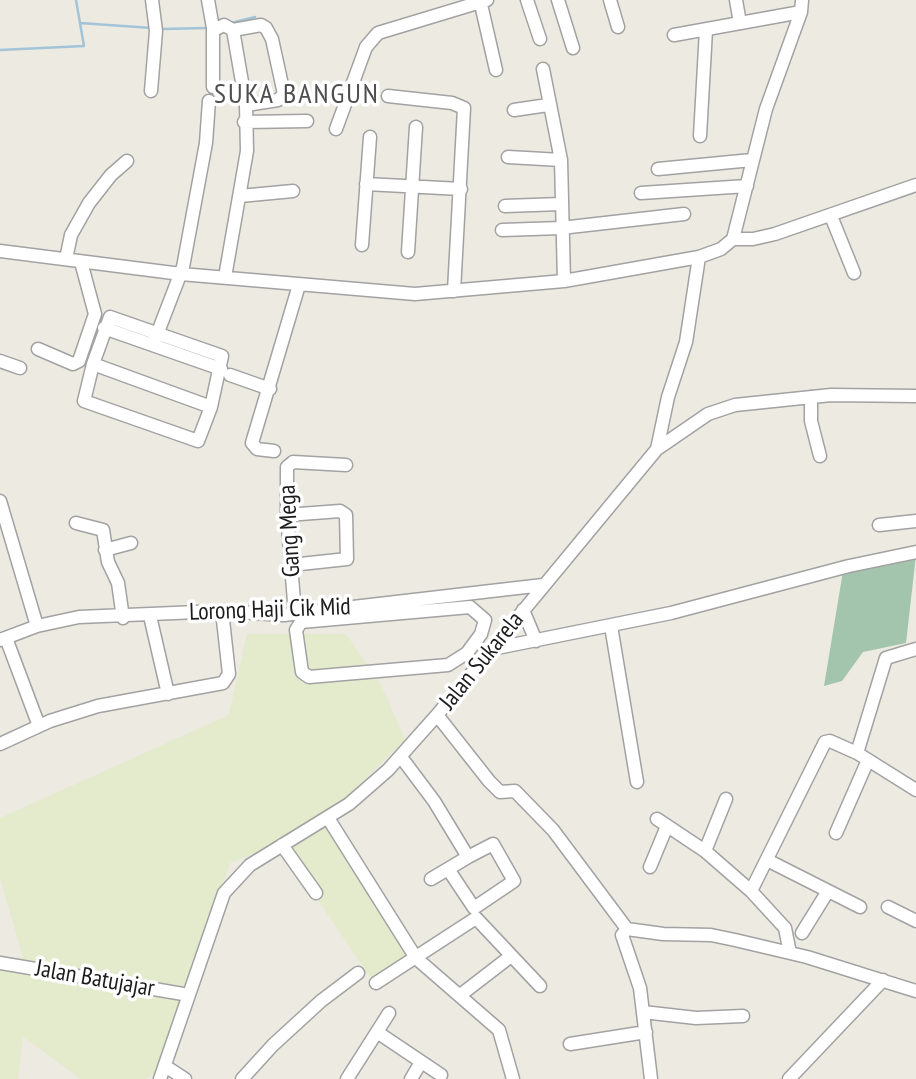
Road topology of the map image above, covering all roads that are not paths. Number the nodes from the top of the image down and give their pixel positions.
1 (152, 0) edge
2 (208, 0) edge
3 (527, 0) edge
4 (558, 0) edge
5 (610, 0) edge
6 (736, 0) edge
7 (482, 1) edge
8 (802, 6) edge
9 (740, 23) junction
10 (213, 27) junction
11 (618, 27) dead end
12 (233, 30) junction
13 (706, 30) junction
14 (674, 35) dead end
15 (540, 38) dead end
16 (573, 48) dead end
17 (543, 69) dead end
18 (496, 70) dead end
19 (213, 87) dead end
20 (151, 91) dead end
21 (388, 96) dead end
22 (209, 101) dead end
23 (246, 105) junction
24 (548, 105) junction
25 (514, 110) dead end
26 (307, 121) dead end
27 (244, 122) junction
28 (416, 127) dead end
29 (336, 129) dead end
30 (700, 136) dead end
31 (370, 137) dead end
32 (508, 157) dead end
33 (561, 160) junction
34 (752, 160) junction
35 (127, 161) dead end
36 (658, 169) dead end
37 (366, 184) junction
38 (916, 185) edge
39 (747, 186) junction
40 (410, 188) junction
41 (461, 190) junction
42 (293, 191) dead end
43 (641, 193) dead end
44 (240, 196) junction
45 (561, 204) junction
46 (505, 206) dead end
47 (684, 214) dead end
48 (831, 216) junction
49 (561, 228) junction
50 (502, 230) dead end
51 (733, 239) junction
52 (362, 245) dead end
53 (0, 251) edge
54 (408, 252) dead end
55 (699, 257) junction
56 (66, 259) junction
57 (81, 262) junction
58 (853, 273) dead end
59 (181, 274) junction
60 (225, 278) junction
61 (564, 281) junction
62 (299, 285) junction
63 (454, 291) junction
64 (104, 328) junction
65 (158, 332) junction
66 (153, 345) junction
67 (38, 349) dead end
68 (0, 361) edge
69 (93, 364) junction
70 (20, 368) dead end
71 (225, 372) junction
72 (270, 389) junction
73 (916, 396) edge
74 (811, 397) junction
75 (211, 407) junction
76 (657, 449) junction
77 (274, 451) dead end
78 (820, 456) dead end
79 (346, 465) dead end
80 (0, 501) edge
81 (287, 515) junction
82 (916, 522) edge
83 (76, 523) dead end
84 (879, 525) dead end
85 (131, 543) dead end
86 (105, 550) junction
87 (916, 552) edge
88 (291, 565) junction
89 (543, 585) junction
90 (523, 610) junction
91 (222, 611) junction
92 (295, 614) junction
93 (150, 615) junction
94 (123, 618) junction
95 (37, 626) junction
96 (611, 626) junction
97 (3, 639) edge
98 (536, 641) junction
99 (492, 649) junction
100 (916, 649) edge
101 (467, 653) junction
102 (480, 664) junction
103 (168, 694) junction
104 (437, 715) junction
105 (39, 726) junction
106 (0, 744) edge
107 (401, 757) junction
108 (863, 757) junction
109 (637, 782) dead end
110 (916, 790) edge
111 (726, 799) dead end
112 (328, 818) junction
113 (836, 833) dead end
114 (282, 845) junction
115 (705, 851) junction
116 (468, 857) junction
117 (767, 860) junction
118 (650, 867) dead end
119 (448, 869) junction
120 (431, 878) dead end
121 (751, 891) junction
122 (828, 891) junction
123 (317, 892) dead end
124 (860, 906) dead end
125 (888, 907) dead end
126 (916, 921) edge
127 (627, 929) junction
128 (802, 933) dead end
129 (790, 953) junction
130 (419, 956) junction
131 (511, 956) junction
132 (0, 963) edge
133 (358, 973) dead end
134 (883, 980) junction
135 (376, 983) dead end
136 (540, 986) dead end
137 (916, 992) edge
138 (463, 993) junction
139 (189, 995) junction
140 (643, 1012) junction
141 (389, 1013) dead end
142 (743, 1017) dead end
143 (493, 1020) dead end
144 (377, 1032) junction
145 (646, 1032) junction
146 (570, 1044) dead end
147 (422, 1062) junction
148 (165, 1066) junction
149 (441, 1075) dead end
150 (160, 1079) edge
151 (185, 1079) edge
152 (242, 1079) edge
153 (347, 1079) edge
154 (411, 1079) edge
155 (513, 1079) edge
156 (651, 1079) edge
157 (789, 1079) edge

1 - 20 street
2 - 10 street
3 - 15 street
4 - 16 street
5 - 11 street
6 - 9 street
7 - 18 street
7 - 29 street
8 - 9 street
8 - 34 street
9 - 13 street
10 - 12 street
10 - 19 street
12 - 23 street
12 - 23 street
13 - 14 street
13 - 30 street
17 - 24 street
21 - 41 street
22 - 59 street
23 - 27 street
24 - 25 street
24 - 33 street
26 - 27 street
27 - 44 street
28 - 40 street
31 - 37 street
32 - 33 street
33 - 45 street
34 - 36 street
34 - 39 street
35 - 56 street
37 - 40 street
37 - 52 street
38 - 48 street
39 - 43 street
39 - 51 street
40 - 41 street
40 - 54 street
41 - 63 street
42 - 44 street
44 - 60 street
45 - 46 street
45 - 49 street
47 - 49 street
48 - 51 street
48 - 58 street
49 - 50 street
49 - 61 street
51 - 55 street
53 - 56 street
55 - 61 street
55 - 76 street
56 - 57 street
57 - 59 street
57 - 67 street
59 - 60 street
59 - 65 street
60 - 62 street
61 - 63 street
62 - 63 street
62 - 72 street
64 - 65 street
64 - 66 street
64 - 69 street
65 - 66 street
65 - 71 street
66 - 71 street
68 - 70 street
69 - 75 street
69 - 75 street
71 - 72 street
71 - 75 street
72 - 77 street
73 - 74 street, Jalan Sukarela
74 - 76 street, Jalan Sukarela
74 - 78 street
76 - 89 street, Jalan Sukarela
79 - 81 street, Gang Mega
80 - 95 street
81 - 88 street, Gang Mega
81 - 88 street
82 - 84 street
83 - 86 street
85 - 86 street
86 - 94 street
87 - 96 street
88 - 92 street, Gang Mega
89 - 90 street, Jalan Sukarela
89 - 92 street, Lorong Haji Cik Mid
90 - 98 street
90 - 99 street, Jalan Sukarela
91 - 92 street, Lorong Haji Cik Mid
91 - 93 street, Lorong Haji Cik Mid
91 - 103 street
93 - 94 street, Lorong Haji Cik Mid
93 - 103 street
94 - 95 street, Lorong Haji Cik Mid
95 - 97 street, Lorong Haji Cik Mid
96 - 98 street
96 - 109 street
97 - 105 street
98 - 99 street
99 - 102 street, Jalan Sukarela
100 - 108 street
101 - 101 street
101 - 102 street
102 - 104 street, Jalan Sukarela
103 - 105 street
104 - 107 street, Jalan Sukarela
104 - 127 street
105 - 106 street
107 - 112 street, Jalan Sukarela
107 - 116 street
108 - 110 street
108 - 113 street
108 - 117 street
111 - 115 street
112 - 114 street, Jalan Sukarela
112 - 130 street
114 - 123 street
114 - 139 street, Jalan Sukarela
115 - 118 street
115 - 121 street
116 - 119 street
116 - 119 street
117 - 121 street
117 - 122 street
119 - 120 street
121 - 129 street
122 - 124 street
122 - 128 street
125 - 126 street
127 - 129 street
127 - 140 street
129 - 134 street
130 - 131 street
130 - 135 street
130 - 138 street
130 - 155 street
131 - 136 street
131 - 138 street
132 - 139 street, Jalan Batujajar
133 - 152 street
134 - 137 street
134 - 157 street
138 - 143 street
139 - 148 street, Jalan Sukarela
140 - 142 street
140 - 145 street
141 - 144 street
144 - 147 street
144 - 153 street
145 - 146 street
145 - 156 street
147 - 149 street
147 - 154 street
148 - 150 street, Jalan Sukarela
148 - 151 street

